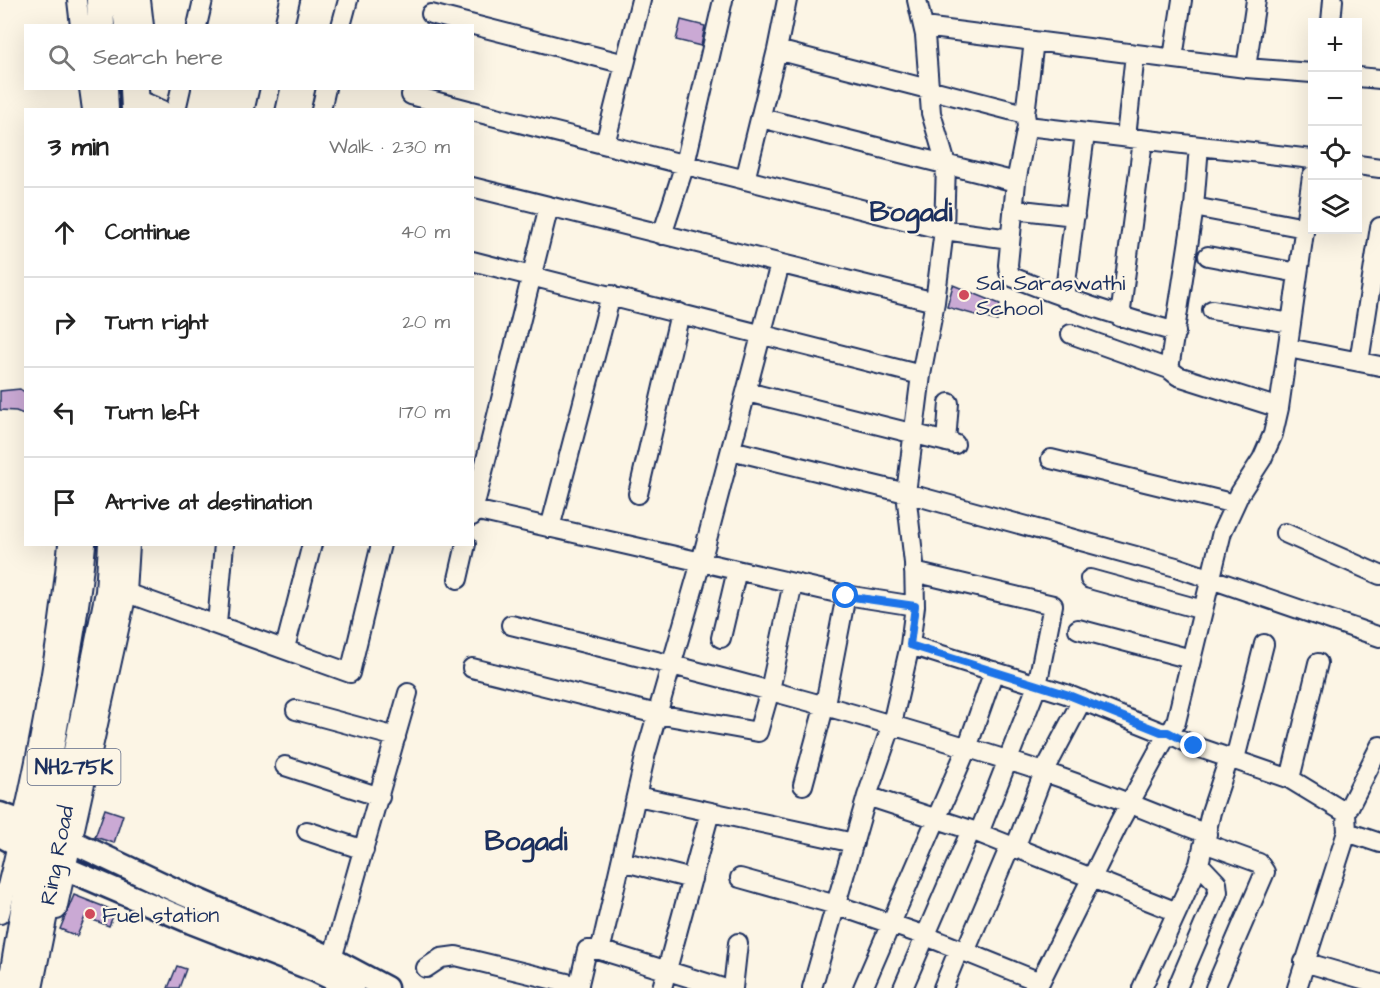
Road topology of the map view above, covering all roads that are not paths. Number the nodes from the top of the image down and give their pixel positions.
1 (77, 0) edge
2 (100, 0) edge
3 (125, 0) edge
4 (141, 0) edge
5 (203, 0) edge
6 (290, 0) edge
7 (348, 0) edge
8 (641, 0) edge
9 (723, 0) edge
10 (787, 0) edge
11 (917, 0) edge
12 (1182, 0) edge
13 (1256, 0) edge
14 (1333, 0) edge
15 (431, 13) edge
16 (1331, 18) edge
17 (80, 24) edge
18 (101, 24) edge
19 (128, 24) edge
20 (144, 24) edge
21 (197, 24) edge
22 (284, 24) edge
23 (342, 24) edge
24 (473, 24) edge
25 (474, 24) edge
26 (924, 27) junction
27 (1034, 41) junction
28 (777, 50) junction
29 (1135, 54) junction
30 (1173, 58) junction
31 (625, 64) junction
32 (1246, 68) junction
33 (1308, 73) edge
34 (1362, 77) edge
35 (1380, 79) edge
36 (928, 88) junction
37 (89, 90) edge
38 (104, 90) edge
39 (181, 90) edge
40 (270, 90) edge
41 (326, 90) edge
42 (410, 98) edge
43 (92, 108) edge
44 (105, 108) edge
45 (176, 108) edge
46 (265, 108) edge
47 (321, 108) edge
48 (458, 108) edge
49 (474, 111) edge
50 (761, 118) junction
51 (1026, 120) junction
52 (1085, 134) junction
53 (1134, 138) junction
54 (605, 144) junction
55 (1199, 146) junction
56 (1308, 159) edge
57 (685, 164) junction
58 (946, 164) junction
59 (1362, 166) edge
60 (1380, 168) edge
61 (745, 180) junction
62 (1311, 180) edge
63 (1016, 183) junction
64 (474, 188) edge
65 (549, 206) junction
66 (1194, 207) junction
67 (1013, 209) junction
68 (1075, 216) junction
69 (1380, 227) edge
70 (1305, 228) junction
71 (944, 230) junction
72 (662, 235) junction
73 (1010, 239) junction
74 (1208, 256) dead end
75 (474, 261) edge
76 (780, 264) junction
77 (1298, 273) junction
78 (531, 275) junction
79 (611, 295) junction
80 (1064, 298) junction
81 (935, 302) junction
82 (1212, 310) dead end
83 (681, 313) junction
84 (1120, 317) junction
85 (1291, 323) junction
86 (1176, 332) junction
87 (763, 333) junction
88 (1071, 334) dead end
89 (1288, 348) junction
90 (1359, 362) junction
91 (1380, 366) edge
92 (1169, 369) junction
93 (921, 375) junction
94 (747, 392) junction
95 (949, 403) dead end
96 (1279, 408) junction
97 (913, 435) junction
98 (731, 450) junction
99 (1051, 459) dead end
100 (906, 493) junction
101 (639, 494) dead end
102 (1235, 504) junction
103 (474, 509) edge
104 (474, 513) edge
105 (550, 528) junction
106 (1285, 533) dead end
107 (68, 546) edge
108 (82, 546) edge
109 (112, 546) edge
110 (130, 546) edge
111 (224, 546) edge
112 (311, 546) edge
113 (381, 546) edge
114 (466, 546) edge
115 (701, 562) junction
116 (737, 570) junction
117 (914, 572) junction
118 (1380, 575) edge
119 (458, 579) dead end
120 (1090, 579) dead end
121 (1210, 579) junction
122 (793, 583) junction
123 (127, 593) junction
124 (846, 596) junction
125 (915, 606) junction
126 (1203, 610) junction
127 (66, 613) junction
128 (217, 624) junction
129 (511, 625) dead end
130 (1078, 629) dead end
131 (1380, 637) edge
132 (721, 638) dead end
133 (1264, 644) dead end
134 (910, 645) junction
135 (285, 648) junction
136 (106, 651) junction
137 (1191, 659) junction
138 (1318, 663) dead end
139 (672, 664) junction
140 (472, 668) dead end
141 (994, 671) junction
142 (1037, 686) junction
143 (770, 690) junction
144 (408, 693) dead end
145 (1082, 700) junction
146 (825, 704) junction
147 (296, 710) dead end
148 (657, 714) junction
149 (892, 724) junction
150 (1168, 732) junction
151 (396, 737) junction
152 (1380, 746) edge
153 (967, 748) junction
154 (1232, 759) junction
155 (1007, 760) junction
156 (285, 766) dead end
157 (1044, 772) junction
158 (1290, 779) junction
159 (803, 785) dead end
160 (637, 796) junction
161 (867, 796) junction
162 (380, 797) junction
163 (1130, 804) junction
164 (710, 812) junction
165 (1346, 813) junction
166 (0, 814) edge
167 (938, 818) junction
168 (307, 831) dead end
169 (975, 831) junction
170 (1347, 832) junction
171 (1205, 838) junction
172 (854, 843) junction
173 (1380, 843) edge
174 (41, 844) edge
175 (1013, 847) junction
176 (364, 850) junction
177 (621, 861) junction
178 (1199, 864) junction
179 (740, 878) dead end
180 (692, 879) junction
181 (1092, 879) junction
182 (836, 904) junction
183 (1177, 912) junction
184 (0, 914) edge
185 (890, 923) junction
186 (926, 936) junction
187 (738, 943) dead end
188 (600, 950) junction
189 (962, 951) junction
190 (332, 959) junction
191 (1304, 962) junction
192 (426, 968) dead end
193 (667, 970) junction
194 (1380, 984) edge
195 (1039, 985) edge
196 (578, 987) edge
197 (11, 988) edge
198 (29, 988) edge
199 (42, 988) edge
200 (352, 988) edge
201 (386, 988) edge
202 (662, 988) edge
203 (723, 988) edge
204 (733, 988) edge
205 (812, 988) edge
206 (863, 988) edge
207 (903, 988) edge
208 (943, 988) edge
209 (1142, 988) edge
210 (1177, 988) edge
211 (1215, 988) edge
212 (1297, 988) edge

1 - 17 street
2 - 18 highway
3 - 19 highway
4 - 20 street
5 - 21 street
6 - 22 street
7 - 23 street
8 - 31 street
9 - 57 street
10 - 28 street
11 - 26 street
12 - 30 street
13 - 32 street
14 - 16 street
15 - 24 street
25 - 31 street
26 - 27 street
26 - 36 street
27 - 29 street
27 - 51 street
28 - 36 street
28 - 50 street
29 - 30 street
29 - 53 street
30 - 32 street
31 - 54 street
32 - 33 street
34 - 35 street
36 - 51 street
36 - 58 street
37 - 43 street
38 - 44 highway
39 - 45 street
40 - 46 street
41 - 47 street
42 - 48 street
49 - 54 street
50 - 58 street
50 - 61 street
51 - 52 street
51 - 63 street
52 - 53 street
52 - 68 street
53 - 55 street
53 - 84 street
54 - 57 street
55 - 56 street
55 - 66 street
57 - 61 street
57 - 72 street
58 - 63 street
58 - 71 street
59 - 60 street
61 - 71 street
62 - 70 street
63 - 67 street
64 - 65 street
65 - 72 street
65 - 78 street
66 - 70 street
66 - 86 street
67 - 68 street
67 - 73 street
68 - 80 street
69 - 90 street
70 - 77 street
71 - 73 street
71 - 81 street
72 - 76 street
73 - 80 street
74 - 77 street
75 - 78 street
76 - 81 street
76 - 87 street
77 - 85 street
78 - 79 street
78 - 103 street
79 - 83 street
79 - 105 street
80 - 84 street
81 - 93 street
82 - 85 street
83 - 87 street
83 - 101 street
84 - 86 street
85 - 89 street
86 - 92 street
87 - 93 street
87 - 94 street
88 - 92 street
89 - 90 street
89 - 96 street
90 - 91 street
92 - 96 street
93 - 97 street
94 - 97 street
94 - 98 street
95 - 97 street
96 - 102 street
97 - 100 street
98 - 100 street
98 - 115 street
99 - 102 street
100 - 117 street
100 - 121 street
102 - 121 street
104 - 105 street
105 - 115 street
106 - 118 street
107 - 127 street
108 - 127 highway, Ring Road / NH275K
109 - 136 highway, Ring Road / NH275K
110 - 123 street
111 - 128 street
112 - 135 street
113 - 135 street
114 - 119 street
115 - 116 street
115 - 139 street
116 - 122 street
116 - 132 street
117 - 125 street
117 - 142 street
120 - 126 street
121 - 126 street
121 - 131 street
122 - 124 street
122 - 143 street
123 - 128 street
123 - 136 street
124 - 125 street
124 - 146 street
125 - 134 street
126 - 137 street
127 - 174 highway, Ring Road / NH275K
128 - 135 street
129 - 139 street
130 - 137 street
133 - 154 street
134 - 141 street
134 - 149 street
136 - 174 highway, Ring Road / NH275K
137 - 150 street
138 - 158 street
139 - 143 street
139 - 148 street
140 - 148 street
141 - 142 street
141 - 153 street
142 - 145 street
142 - 155 street
143 - 146 street
143 - 148 street
144 - 151 street
145 - 150 street
145 - 157 street
146 - 149 street
146 - 159 street
147 - 151 street
148 - 160 street
149 - 153 street
149 - 161 street
150 - 154 street
150 - 163 street
151 - 162 street
152 - 165 street
153 - 155 street
153 - 167 street
154 - 158 street
154 - 171 street
155 - 157 street
155 - 169 street
156 - 162 street
157 - 163 street
157 - 175 street
158 - 165 street
160 - 164 street
160 - 177 street
161 - 167 street
161 - 172 street
162 - 176 street
163 - 171 street
163 - 181 street
164 - 172 street
164 - 180 street
165 - 170 street
166 - 174 main road
167 - 169 street
167 - 185 street
168 - 176 street
169 - 175 street
169 - 186 street
170 - 173 street
170 - 191 street
171 - 178 street
171 - 211 street
172 - 182 street
174 - 184 street
174 - 190 main road
174 - 197 highway, Ring Road / NH275K
174 - 198 highway, Ring Road / NH275K
174 - 199 street
174 - 200 main road
175 - 181 street
175 - 189 street
176 - 190 street
177 - 180 street
177 - 188 street
178 - 183 street
178 - 210 street
179 - 182 street
180 - 193 street
181 - 183 street
181 - 195 street
182 - 185 street
182 - 205 street
183 - 209 street
185 - 186 street
185 - 206 street
186 - 189 street
186 - 207 street
187 - 204 street
188 - 193 street
188 - 196 street
189 - 195 street
189 - 208 street
190 - 201 main road
191 - 194 street
191 - 212 street
192 - 196 street
193 - 202 street
193 - 203 street

